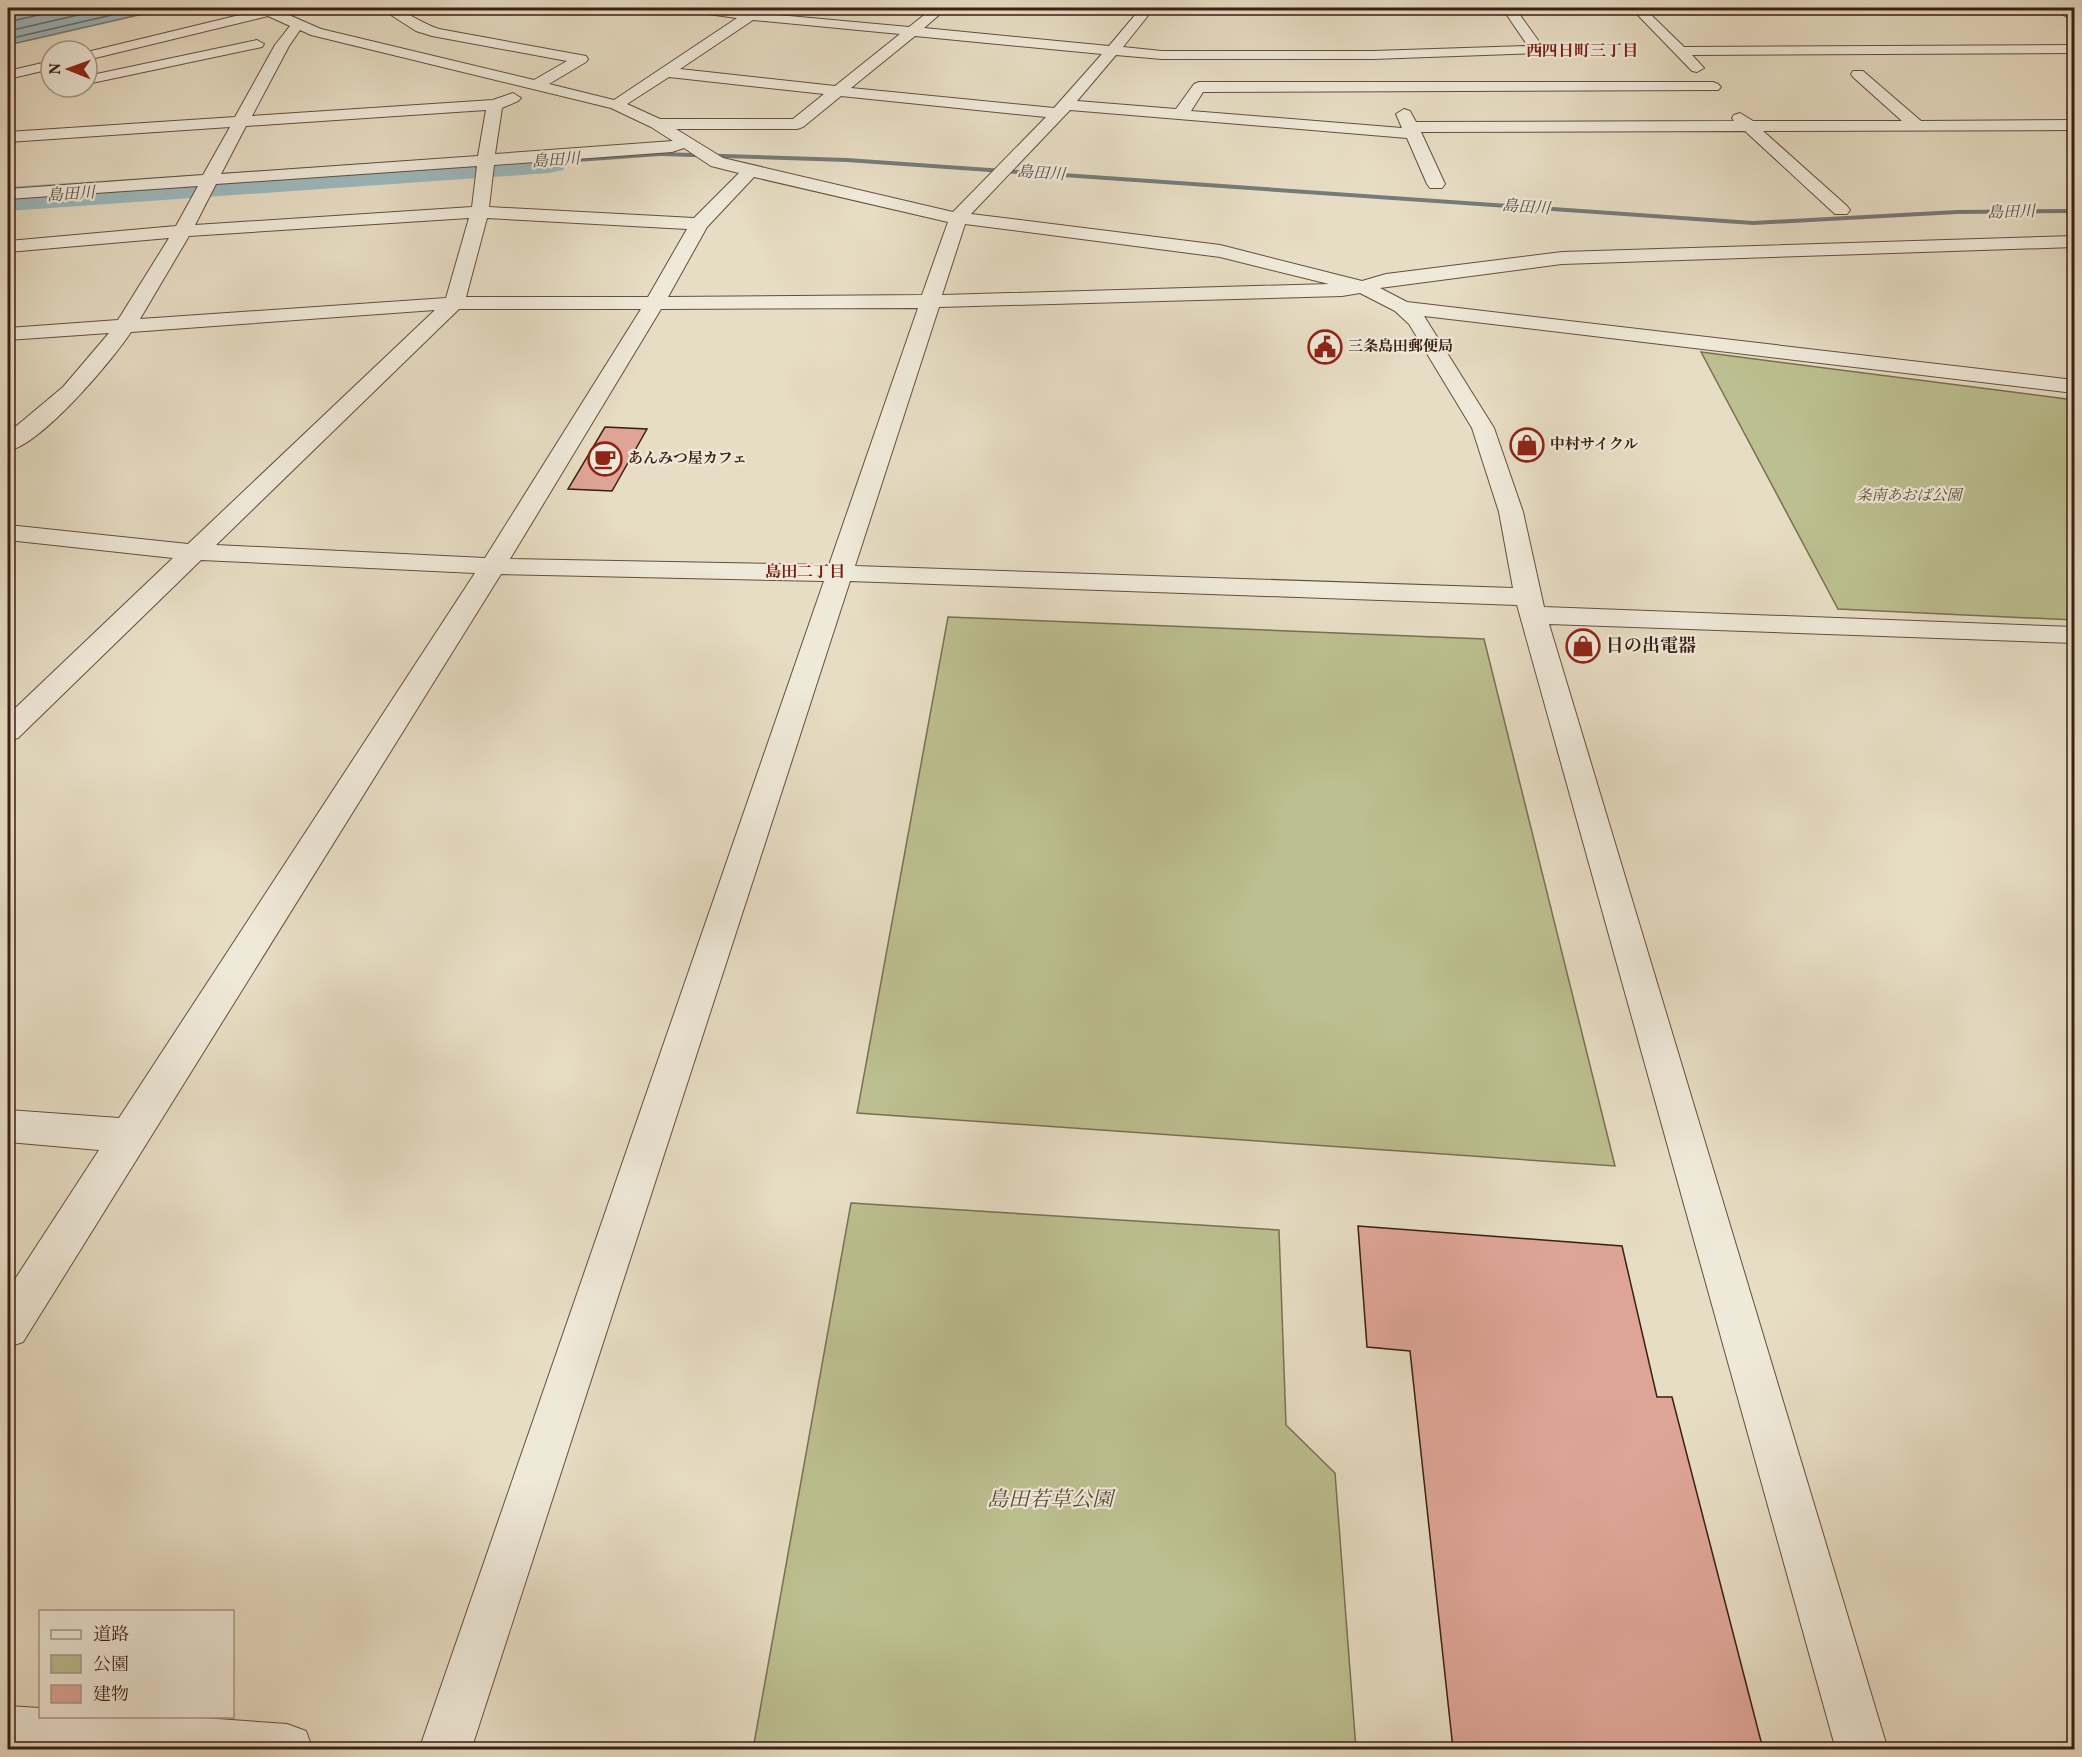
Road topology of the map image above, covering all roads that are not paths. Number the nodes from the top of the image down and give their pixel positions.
1 (287, 8) edge
2 (387, 8) edge
3 (710, 8) edge
4 (941, 8) edge
5 (1148, 8) edge
6 (1509, 8) edge
7 (1637, 8) edge
8 (2058, 8) edge
9 (265, 9) edge
10 (750, 16) junction
11 (2074, 17) edge
12 (298, 24) junction
13 (914, 31) junction
14 (168, 36) junction
15 (257, 44) dead end
16 (1114, 50) junction
17 (2074, 50) edge
18 (1682, 51) junction
19 (99, 53) edge
20 (1373, 55) junction
21 (196, 58) junction
22 (39, 68) edge
23 (667, 72) junction
24 (1858, 74) dead end
25 (8, 75) edge
26 (99, 78) edge
27 (540, 86) junction
28 (1390, 87) junction
29 (841, 90) junction
30 (1720, 95) junction
31 (495, 105) junction
32 (616, 105) junction
33 (1062, 109) junction
34 (1179, 116) junction
35 (241, 122) junction
36 (657, 124) junction
37 (2074, 125) edge
38 (1747, 126) junction
39 (1918, 126) junction
40 (1412, 131) junction
41 (8, 137) edge
42 (686, 142) junction
43 (485, 166) junction
44 (751, 171) junction
45 (1436, 184) dead end
46 (207, 186) junction
47 (8, 194) edge
48 (8, 208) edge
49 (1841, 210) dead end
50 (480, 212) junction
51 (959, 216) junction
52 (699, 224) junction
53 (183, 231) junction
54 (2074, 241) edge
55 (8, 246) edge
56 (1364, 287) junction
57 (930, 302) junction
58 (454, 303) junction
59 (654, 304) junction
60 (1402, 307) junction
61 (127, 326) junction
62 (8, 334) edge
63 (2074, 386) edge
64 (8, 444) edge
65 (8, 532) edge
66 (193, 552) junction
67 (493, 566) junction
68 (839, 573) junction
69 (1531, 606) junction
70 (2074, 635) edge
71 (8, 731) edge
72 (8, 1126) edge
73 (129, 1136) junction
74 (8, 1327) edge
75 (8, 1732) edge
76 (287, 1749) edge
77 (445, 1749) edge
78 (1862, 1749) edge

1 - 9 street
2 - 27 street
3 - 10 street
4 - 13 street
5 - 16 street
6 - 20 street
7 - 18 street
8 - 11 street
9 - 12 street
9 - 14 street
10 - 13 street
10 - 23 street
12 - 27 street
12 - 35 street
13 - 16 street
13 - 29 street
14 - 19 street
14 - 21 street
15 - 21 street
16 - 20 street
16 - 33 street
17 - 18 street
18 - 30 street
20 - 28 street
21 - 26 street
22 - 25 street
23 - 29 street
23 - 32 street
24 - 39 street
27 - 31 street
27 - 32 street
28 - 30 street
28 - 34 street
28 - 40 street
29 - 33 street
29 - 36 street
30 - 38 street
31 - 35 street
31 - 43 street
32 - 36 street
33 - 34 street
33 - 51 street
34 - 40 street
35 - 41 street
35 - 46 street
36 - 42 street
37 - 39 street
38 - 39 street
38 - 40 street
38 - 49 street
40 - 45 street
42 - 43 street
42 - 44 street
43 - 46 street
43 - 50 street
44 - 51 street
44 - 52 street
46 - 47 street
46 - 48 street
46 - 53 street
50 - 52 street
50 - 53 street
50 - 58 street
51 - 56 street
51 - 57 street
52 - 59 street
53 - 55 street
53 - 61 street
54 - 56 street
56 - 57 street
56 - 60 street
57 - 59 street
57 - 68 street
58 - 59 street
58 - 61 street
58 - 66 street
59 - 67 street
60 - 63 street
60 - 69 street
61 - 62 street
61 - 64 street
65 - 66 street
66 - 67 street
66 - 71 street
67 - 68 street
67 - 73 street
68 - 69 street
68 - 77 street
69 - 70 street
69 - 78 street
72 - 73 street
73 - 74 street
75 - 76 street

